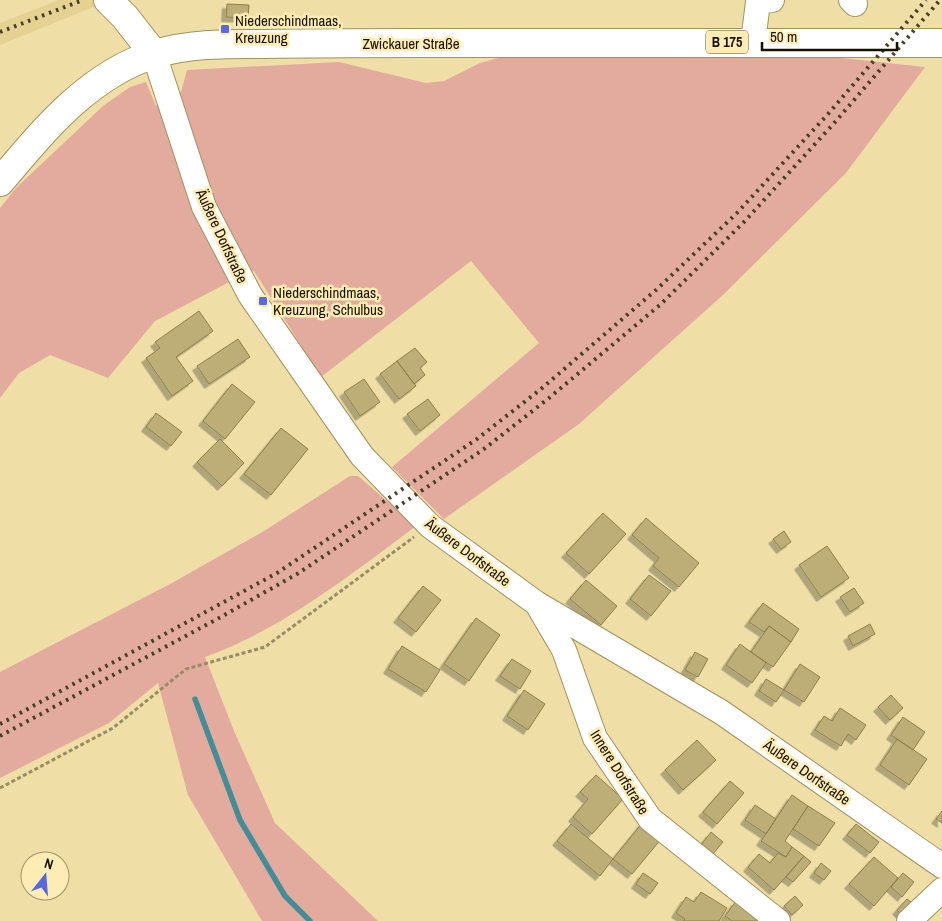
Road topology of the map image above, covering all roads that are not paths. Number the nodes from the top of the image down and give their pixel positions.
1 (108, 0) edge
2 (772, 0) edge
3 (753, 42) junction
4 (942, 43) edge
5 (154, 54) junction
6 (0, 182) edge
7 (536, 603) junction
8 (942, 866) edge
9 (942, 890) edge
10 (778, 921) edge
11 (909, 921) edge

1 - 5 main road
2 - 3 street
3 - 4 main road, B 175
3 - 5 main road, Zwickauer Straße / B 175
5 - 6 main road, Zwickauer Straße / B 175
5 - 7 street, Äußere Dorfstraße
7 - 8 street, Äußere Dorfstraße
7 - 10 street, Innere Dorfstraße
9 - 11 street

